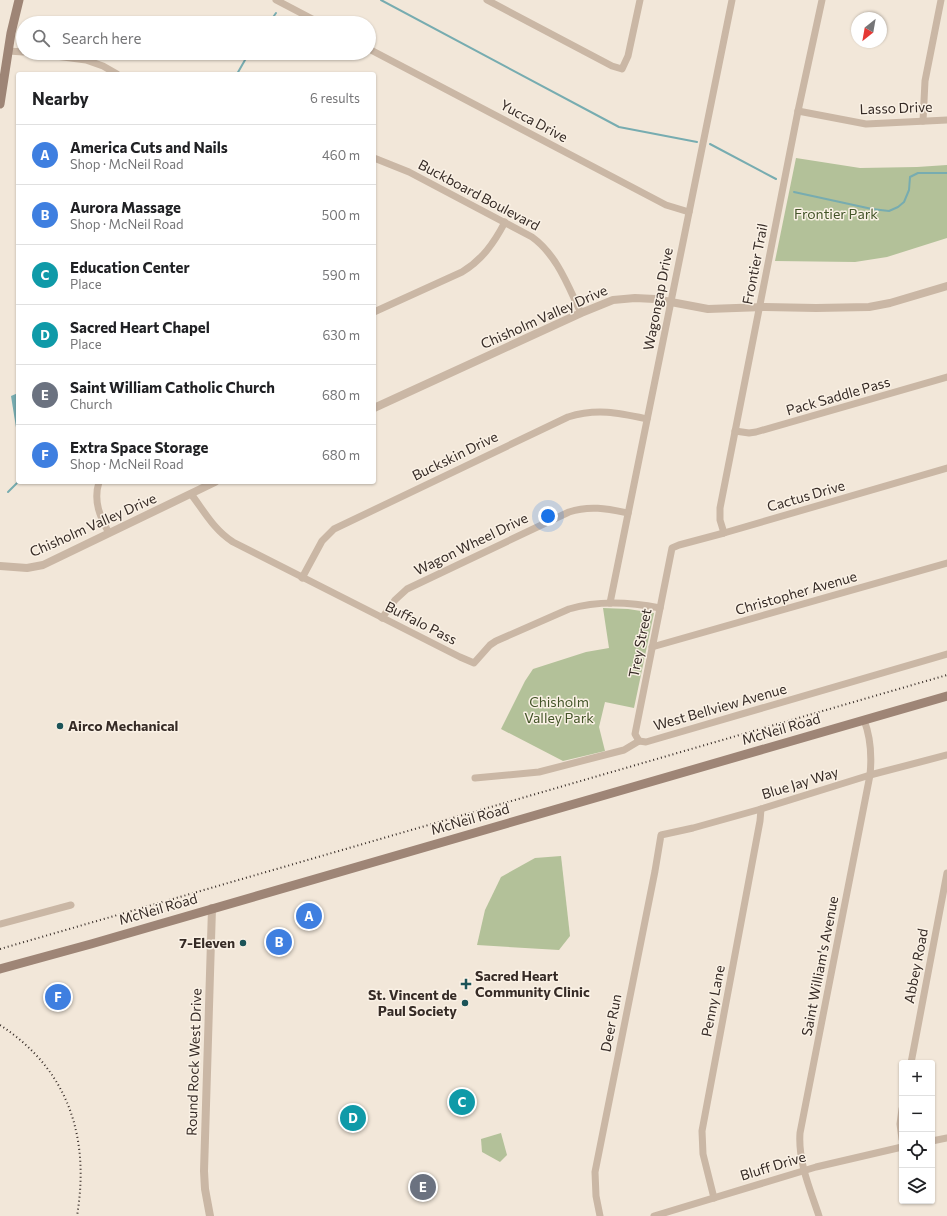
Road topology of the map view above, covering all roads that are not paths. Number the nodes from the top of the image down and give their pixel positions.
1 (19, 0) edge
2 (276, 0) edge
3 (487, 0) edge
4 (640, 0) edge
5 (732, 0) edge
6 (822, 0) edge
7 (941, 0) edge
8 (307, 16) edge
9 (9, 51) junction
10 (16, 52) edge
11 (376, 53) edge
12 (86, 60) edge
13 (114, 72) edge
14 (0, 104) edge
15 (798, 111) junction
16 (947, 120) edge
17 (923, 121) junction
18 (376, 159) edge
19 (689, 212) junction
20 (506, 222) junction
21 (947, 286) edge
22 (671, 302) junction
23 (760, 307) junction
24 (376, 311) edge
25 (581, 313) junction
26 (947, 377) edge
27 (376, 407) edge
28 (648, 419) junction
29 (735, 431) junction
30 (947, 468) edge
31 (99, 484) edge
32 (211, 484) edge
33 (191, 494) junction
34 (628, 513) junction
35 (724, 533) junction
36 (109, 534) junction
37 (672, 548) joint
38 (947, 563) edge
39 (0, 566) edge
40 (302, 578) junction
41 (610, 603) junction
42 (660, 608) junction
43 (382, 618) junction
44 (652, 647) junction
45 (947, 654) edge
46 (947, 696) edge
47 (864, 720) junction
48 (639, 741) junction
49 (947, 755) edge
50 (870, 775) junction
51 (475, 778) dead end
52 (761, 809) junction
53 (661, 835) joint
54 (947, 873) edge
55 (71, 905) dead end
56 (212, 908) junction
57 (0, 924) edge
58 (0, 969) edge
59 (912, 1060) edge
60 (947, 1138) edge
61 (935, 1140) edge
62 (899, 1148) edge
63 (804, 1170) junction
64 (714, 1198) junction
65 (210, 1216) edge
66 (600, 1216) edge
67 (654, 1216) edge
68 (819, 1216) edge

1 - 9 main road
2 - 8 street
3 - 4 street
5 - 19 street, Wagongap Drive
6 - 15 street, Frontier Trail
7 - 17 street
9 - 10 street
9 - 14 main road
11 - 19 street, Yucca Drive
12 - 13 street
15 - 17 street, Lasso Drive
15 - 23 street, Frontier Trail
16 - 17 street, Lasso Drive
18 - 20 street, Buckboard Boulevard
19 - 22 street, Wagongap Drive
20 - 24 street
20 - 25 street, Buckboard Boulevard
21 - 23 street, Chisholm Valley Drive
22 - 23 street, Chisholm Valley Drive
22 - 25 street, Chisholm Valley Drive
22 - 28 street, Wagongap Drive
23 - 29 street, Frontier Trail
25 - 27 street, Chisholm Valley Drive
26 - 29 street, Pack Saddle Pass
28 - 34 street, Wagongap Drive
28 - 40 street, Buckskin Drive
29 - 35 street, Frontier Trail
30 - 35 street, Cactus Drive
31 - 36 street
32 - 33 street, Chisholm Valley Drive
33 - 36 street, Chisholm Valley Drive
33 - 40 street, Buffalo Pass
34 - 41 street, Wagongap Drive
34 - 43 street, Wagon Wheel Drive
35 - 37 street, Cactus Drive
36 - 39 street, Chisholm Valley Drive
37 - 42 street, Trey Street
38 - 44 street, Christopher Avenue
40 - 43 street, Buffalo Pass
41 - 42 street, Buffalo Pass
41 - 43 street, Buffalo Pass
42 - 44 street, Trey Street
44 - 48 street, Trey Street
45 - 48 street, West Bellview Avenue
46 - 47 main road, McNeil Road
47 - 50 street, Saint William's Avenue
47 - 56 main road, McNeil Road
48 - 51 street, West Bellview Avenue
49 - 50 street, Blue Jay Way
50 - 52 street, Blue Jay Way
50 - 63 street, Saint William's Avenue
52 - 53 street, Blue Jay Way
52 - 64 street, Penny Lane
53 - 66 street, Deer Run
54 - 59 street, Abbey Road
55 - 57 street
56 - 58 main road, McNeil Road
56 - 65 street, Round Rock West Drive
60 - 61 street
62 - 63 street, Bluff Drive
63 - 64 street, Bluff Drive
63 - 68 street, Saint William's Avenue
64 - 67 street, Bluff Drive

